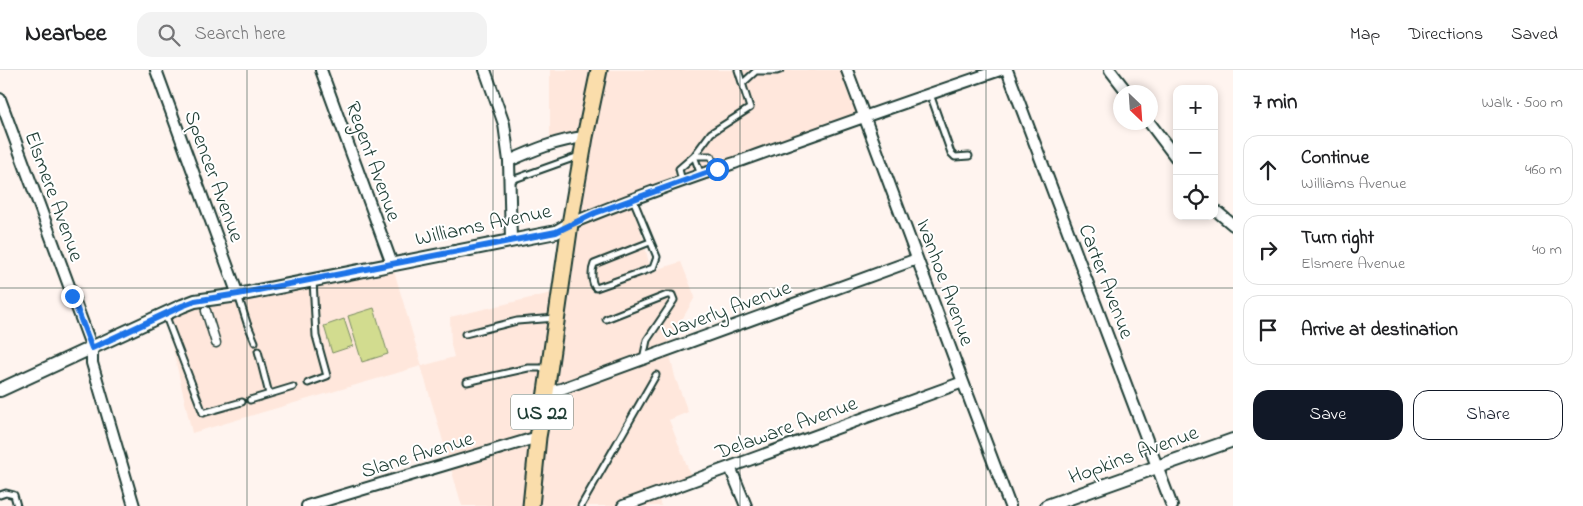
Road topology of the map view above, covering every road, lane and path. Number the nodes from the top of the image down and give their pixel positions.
1 (156, 70) edge
2 (322, 70) edge
3 (484, 70) edge
4 (599, 70) edge
5 (738, 70) edge
6 (757, 70) edge
7 (780, 70) edge
8 (847, 70) edge
9 (1007, 70) edge
10 (1110, 70) edge
11 (994, 71) edge
12 (743, 83) junction
13 (1122, 85) edge
14 (930, 94) junction
15 (0, 99) edge
16 (864, 116) junction
17 (1155, 130) edge
18 (585, 137) junction
19 (1173, 154) edge
20 (582, 155) junction
21 (694, 156) junction
22 (969, 156) dead end
23 (509, 161) junction
24 (717, 169) junction
25 (700, 175) junction
26 (509, 181) junction
27 (682, 182) junction
28 (633, 200) junction
29 (1218, 213) edge
30 (570, 224) junction
31 (1232, 226) edge
32 (511, 240) junction
33 (650, 242) junction
34 (918, 259) junction
35 (392, 264) junction
36 (313, 280) junction
37 (238, 294) junction
38 (206, 311) dead end
39 (165, 314) junction
40 (556, 318) junction
41 (606, 319) dead end
42 (465, 334) dead end
43 (255, 342) dead end
44 (216, 343) dead end
45 (92, 348) junction
46 (258, 351) dead end
47 (643, 359) junction
48 (549, 368) junction
49 (656, 375) dead end
50 (467, 382) dead end
51 (963, 382) junction
52 (308, 383) dead end
53 (293, 388) dead end
54 (0, 390) edge
55 (546, 392) junction
56 (269, 394) junction
57 (250, 400) dead end
58 (242, 402) dead end
59 (538, 437) junction
60 (1233, 440) edge
61 (730, 467) junction
62 (1157, 467) junction
63 (0, 496) edge
64 (647, 502) edge
65 (17, 506) edge
66 (134, 506) edge
67 (307, 506) edge
68 (531, 506) edge
69 (581, 506) edge
70 (623, 506) edge
71 (746, 506) edge
72 (1010, 506) edge
73 (1047, 506) edge
74 (1172, 506) edge

1 - 37 street, Spencer Avenue
2 - 35 street, Regent Avenue
3 - 23 street
4 - 18 main road, US 22
5 - 12 lane
6 - 7 lane
6 - 12 lane
8 - 16 street, Ivanhoe Avenue
9 - 62 street, Carter Avenue
10 - 13 street
11 - 14 street, Williams Avenue
12 - 21 lane
14 - 16 street, Williams Avenue
14 - 22 lane
15 - 45 street, Elsmere Avenue
16 - 24 street, Williams Avenue
16 - 34 street, Ivanhoe Avenue
17 - 19 street
18 - 20 main road, US 22
18 - 23 street
20 - 26 lane
20 - 30 main road, US 22
21 - 24 lane
21 - 25 lane
21 - 27 lane
23 - 26 street
24 - 25 street, Williams Avenue
25 - 27 street, Williams Avenue
26 - 32 street
27 - 28 street, Williams Avenue
28 - 30 street, Williams Avenue
28 - 33 lane
29 - 31 street
30 - 32 street, Williams Avenue
30 - 40 main road, US 22
32 - 35 street, Williams Avenue
33 - 33 lane
34 - 47 street, Waverly Avenue
34 - 51 street, Ivanhoe Avenue
35 - 36 street, Williams Avenue
36 - 37 street, Williams Avenue
36 - 52 lane
37 - 39 street, Williams Avenue
37 - 43 lane
38 - 44 street
39 - 45 street, Williams Avenue
39 - 58 lane
40 - 42 lane
40 - 48 main road, US 22
41 - 47 lane
45 - 54 street, Williams Avenue
45 - 66 street, Elsmere Avenue
46 - 56 lane
47 - 55 street, Waverly Avenue
48 - 50 lane
48 - 55 main road, US 22
49 - 69 lane
51 - 61 street, Delaware Avenue
51 - 72 street, Ivanhoe Avenue
53 - 56 lane
55 - 59 main road, US 22
56 - 57 lane
59 - 67 street, Slane Avenue
59 - 68 main road, US 22
60 - 62 street, Hopkins Avenue
61 - 64 street, Delaware Avenue
61 - 71 street
62 - 73 street, Hopkins Avenue
62 - 74 street, Carter Avenue
63 - 65 lane
64 - 70 street, Delaware Avenue

